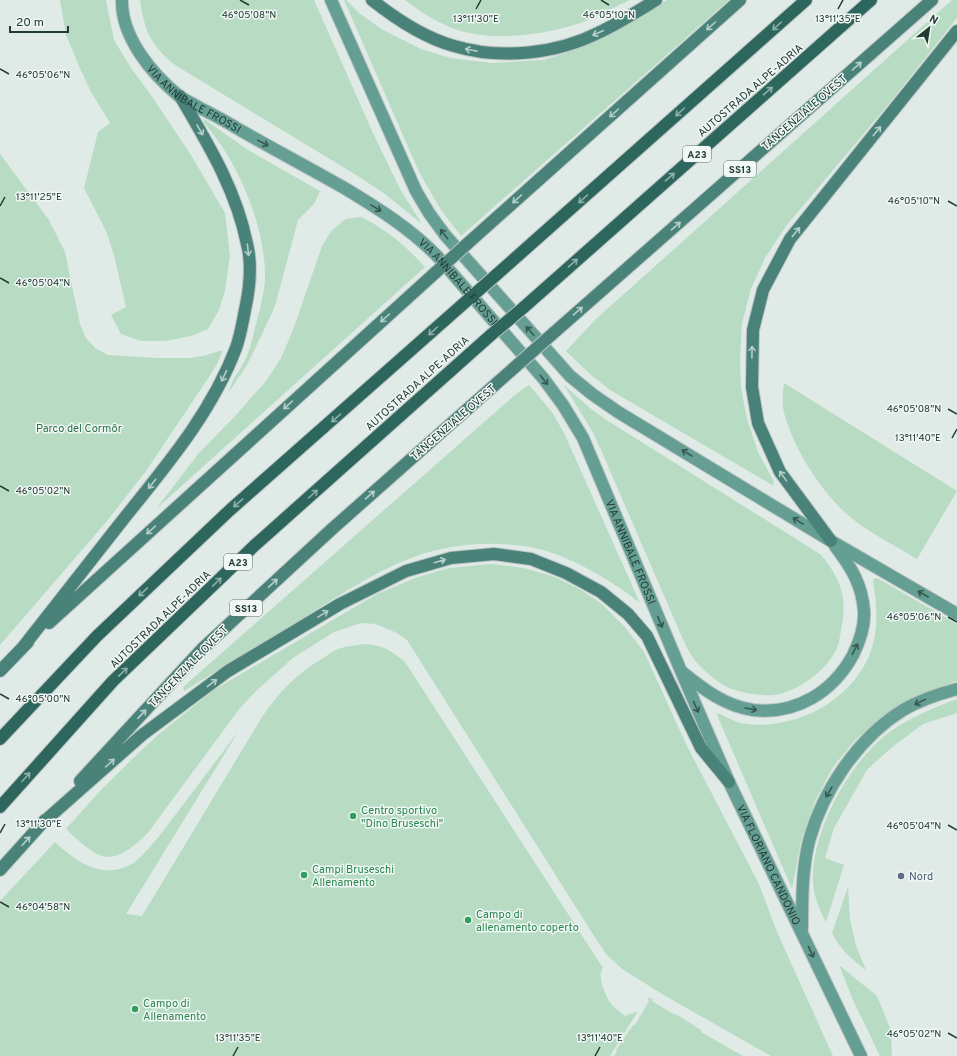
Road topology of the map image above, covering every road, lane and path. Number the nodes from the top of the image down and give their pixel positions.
1 (122, 0) edge
2 (331, 0) edge
3 (372, 0) edge
4 (656, 0) edge
5 (740, 0) edge
6 (806, 0) edge
7 (871, 0) edge
8 (932, 0) edge
9 (957, 31) edge
10 (180, 96) junction
11 (831, 541) junction
12 (957, 614) edge
13 (23, 647) junction
14 (0, 671) edge
15 (681, 672) junction
16 (957, 689) edge
17 (0, 739) edge
18 (729, 782) junction
19 (0, 807) edge
20 (39, 826) junction
21 (0, 870) edge
22 (802, 933) junction
23 (861, 1056) edge

1 - 10 main road, VIA ANNIBALE FROSSI
11 -> 2 main road, VIA ANNIBALE FROSSI
4 -> 3 highway
5 -> 13 highway, bridge
6 -> 17 highway, bridge
19 -> 7 highway, AUTOSTRADA ALPE-ADRIA / A23, bridge
20 -> 8 highway, TANGENZIALE OVEST / SS13, bridge
11 -> 9 highway
10 -> 13 highway
10 -> 15 main road, VIA ANNIBALE FROSSI
12 -> 11 main road, VIA ANNIBALE FROSSI
15 -> 11 main road
13 - 14 highway
15 -> 18 main road, VIA FLORIANO CANDONIO
16 -> 22 main road
20 -> 18 highway
18 - 22 main road, VIA FLORIANO CANDONIO
21 -> 20 highway, TANGENZIALE OVEST / SS13
22 -> 23 main road, VIA FLORIANO CANDONIO

